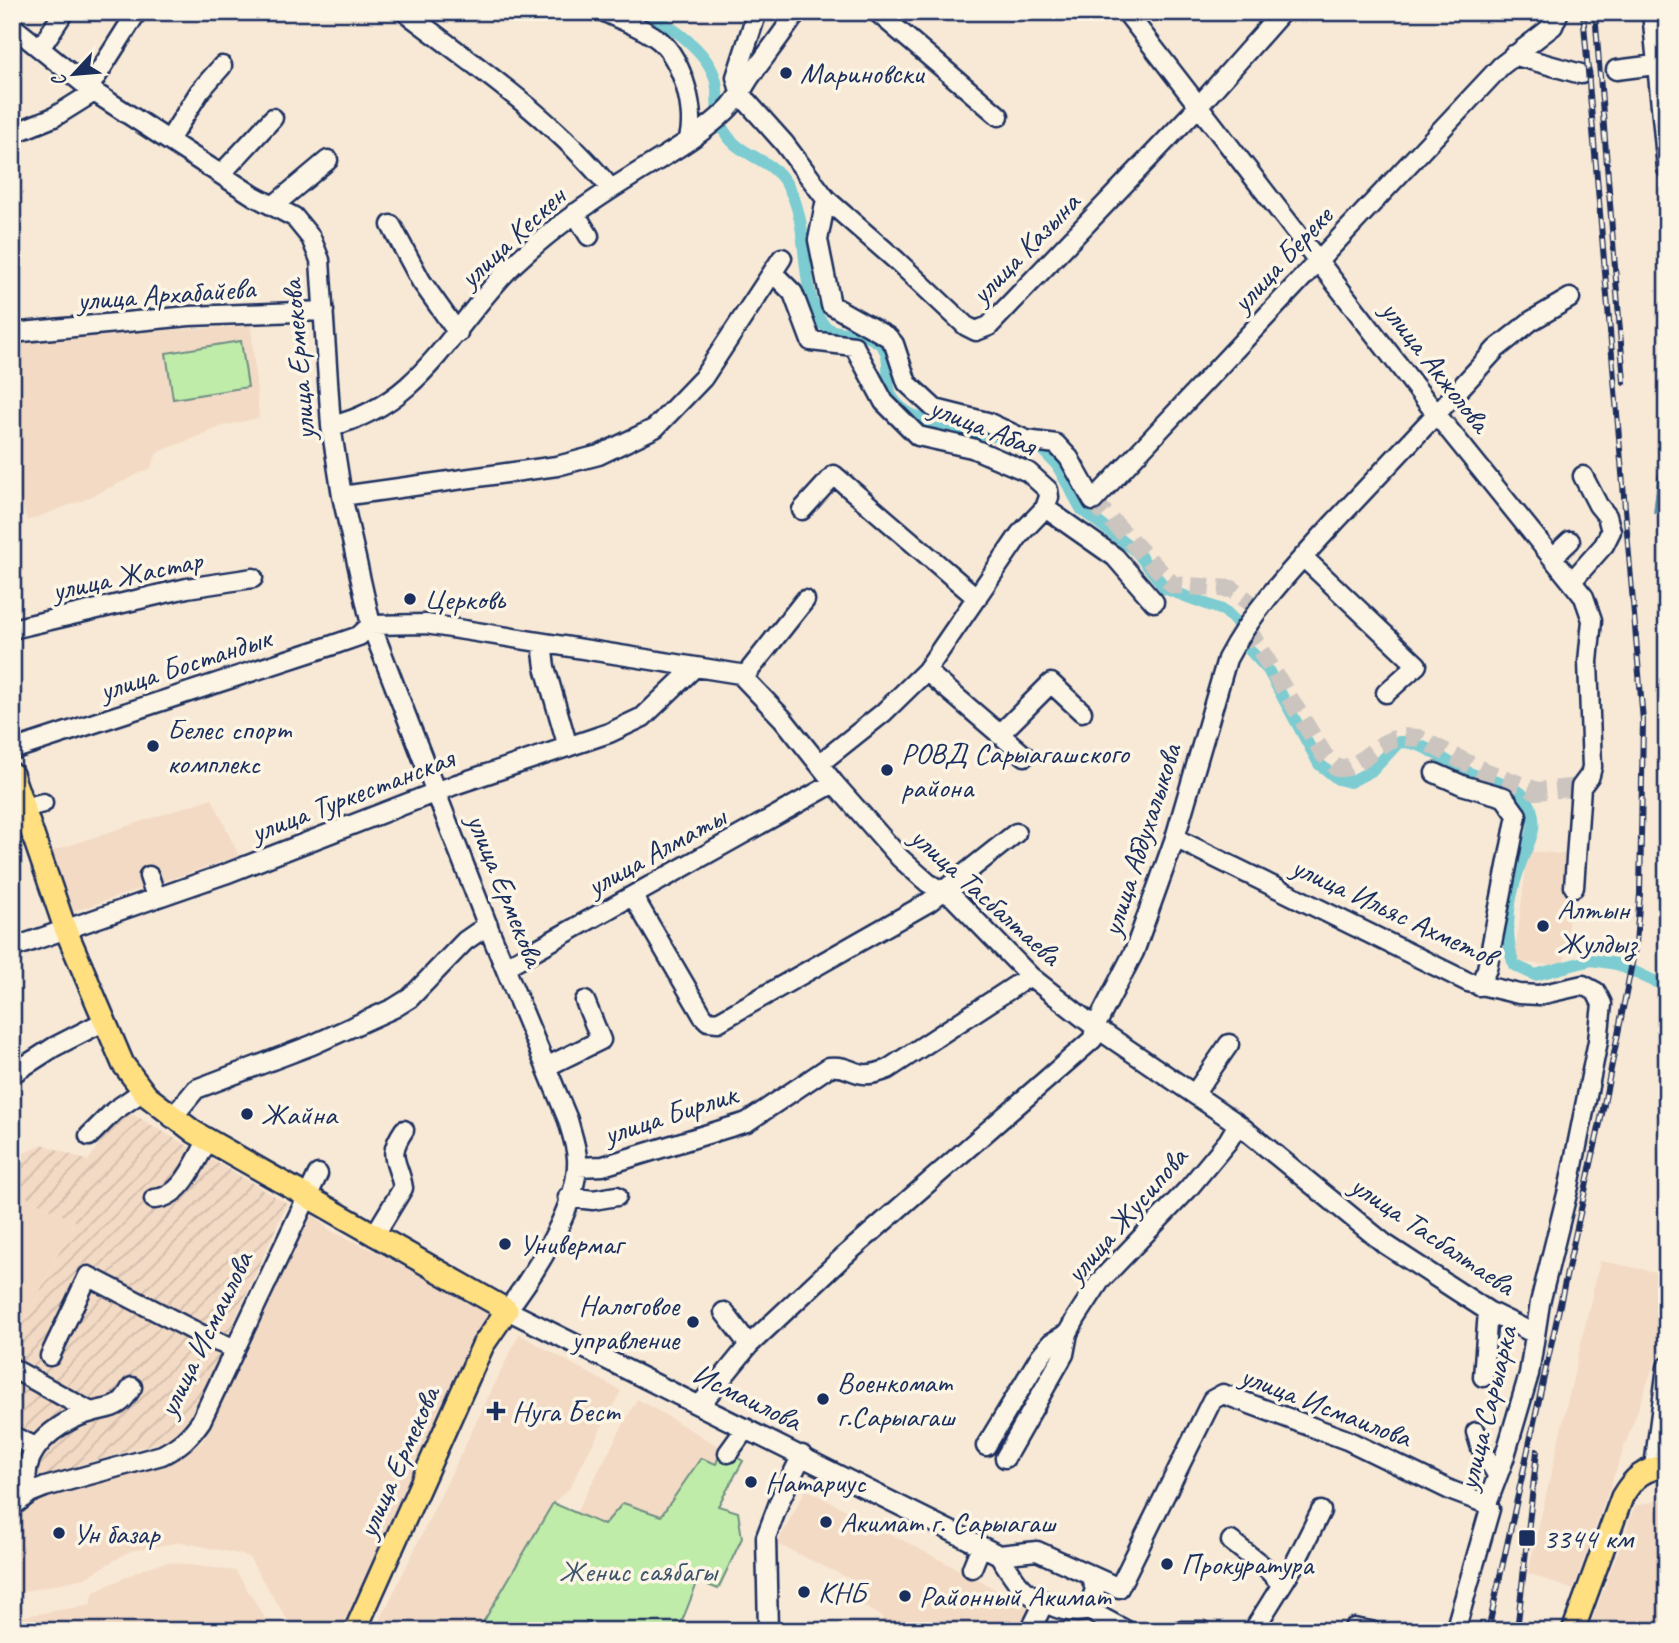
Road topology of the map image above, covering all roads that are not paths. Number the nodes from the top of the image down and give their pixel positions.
1 (64, 12) edge
2 (137, 12) edge
3 (405, 12) edge
4 (605, 12) edge
5 (757, 12) edge
6 (797, 12) edge
7 (877, 12) edge
8 (1282, 12) edge
9 (1559, 12) edge
10 (1652, 12) edge
11 (1136, 16) edge
12 (12, 26) edge
13 (41, 47) junction
14 (1513, 55) junction
15 (222, 65) dead end
16 (1655, 65) junction
17 (1616, 70) dead end
18 (1581, 74) dead end
19 (92, 90) junction
20 (741, 95) junction
21 (1197, 108) junction
22 (999, 116) dead end
23 (273, 118) dead end
24 (12, 134) edge
25 (169, 140) junction
26 (688, 141) junction
27 (328, 160) dead end
28 (1667, 169) edge
29 (222, 173) junction
30 (611, 189) junction
31 (826, 199) junction
32 (273, 206) junction
33 (575, 213) junction
34 (391, 225) dead end
35 (589, 236) dead end
36 (1317, 261) junction
37 (1570, 298) dead end
38 (324, 311) junction
39 (272, 315) junction
40 (247, 324) dead end
41 (12, 333) edge
42 (458, 333) junction
43 (1437, 415) junction
44 (331, 426) junction
45 (1583, 476) dead end
46 (342, 496) junction
47 (1045, 508) junction
48 (802, 510) dead end
49 (1570, 541) dead end
50 (1303, 557) junction
51 (1553, 557) junction
52 (253, 578) dead end
53 (1573, 580) junction
54 (977, 598) junction
55 (805, 600) dead end
56 (1154, 601) dead end
57 (371, 625) junction
58 (12, 629) edge
59 (542, 643) junction
60 (695, 667) junction
61 (926, 671) junction
62 (744, 677) junction
63 (1386, 693) dead end
64 (1082, 712) dead end
65 (999, 735) junction
66 (568, 747) junction
67 (12, 750) edge
68 (1025, 756) dead end
69 (819, 764) junction
70 (1435, 773) dead end
71 (12, 774) edge
72 (834, 783) junction
73 (436, 793) junction
74 (1016, 833) dead end
75 (1175, 838) junction
76 (149, 876) dead end
77 (1574, 887) dead end
78 (941, 892) junction
79 (156, 897) junction
80 (633, 897) junction
81 (488, 925) junction
82 (65, 928) junction
83 (12, 948) edge
84 (505, 967) junction
85 (1030, 976) junction
86 (1479, 986) junction
87 (1596, 992) joint
88 (585, 1001) dead end
89 (103, 1022) junction
90 (1095, 1027) junction
91 (1229, 1044) dead end
92 (546, 1068) junction
93 (12, 1074) edge
94 (143, 1091) junction
95 (1195, 1094) junction
96 (172, 1118) junction
97 (1238, 1124) junction
98 (404, 1130) dead end
99 (89, 1136) dead end
100 (208, 1140) junction
101 (577, 1167) junction
102 (318, 1174) dead end
103 (617, 1196) dead end
104 (304, 1198) junction
105 (568, 1198) junction
106 (154, 1199) dead end
107 (374, 1236) junction
108 (507, 1310) junction
109 (1488, 1311) junction
110 (724, 1312) dead end
111 (1068, 1333) junction
112 (1535, 1334) junction
113 (750, 1345) junction
114 (234, 1348) junction
115 (50, 1356) dead end
116 (1667, 1367) edge
117 (12, 1368) edge
118 (1483, 1377) dead end
119 (132, 1387) dead end
120 (1014, 1398) junction
121 (700, 1405) junction
122 (1034, 1408) junction
123 (91, 1412) junction
124 (746, 1427) junction
125 (1476, 1432) dead end
126 (12, 1436) edge
127 (986, 1446) dead end
128 (36, 1447) junction
129 (728, 1453) dead end
130 (802, 1455) junction
131 (1005, 1458) dead end
132 (1660, 1466) edge
133 (1497, 1475) junction
134 (12, 1483) edge
135 (42, 1494) junction
136 (1487, 1504) junction
137 (12, 1507) edge
138 (1321, 1511) dead end
139 (1231, 1541) dead end
140 (981, 1546) junction
141 (1037, 1551) junction
142 (999, 1555) junction
143 (972, 1568) dead end
144 (1090, 1575) junction
145 (1281, 1584) junction
146 (1021, 1587) junction
147 (1045, 1601) junction
148 (1088, 1610) junction
149 (355, 1631) edge
150 (768, 1631) edge
151 (1030, 1631) edge
152 (1127, 1631) edge
153 (1179, 1631) edge
154 (1202, 1631) edge
155 (1253, 1631) edge
156 (1455, 1631) edge
157 (1573, 1631) edge

1 - 13 street
2 - 19 street
3 - 30 street
4 - 26 street
5 - 20 street
6 - 20 street, улица Кескен
7 - 22 street
8 - 21 street, улица Казына
9 - 14 street, улица Береке
10 - 16 street
11 - 21 street, улица Акжолова
12 - 13 street, улица Ермекова
13 - 19 street, улица Ермекова
14 - 18 street
14 - 36 street, улица Береке
15 - 25 street
16 - 17 street
16 - 28 street
19 - 24 street
19 - 25 street, улица Ермекова
20 - 26 street, улица Кескен
20 - 31 street, улица Казына
21 - 31 street, улица Казына
21 - 36 street, улица Акжолова
23 - 29 street
25 - 29 street, улица Ермекова
26 - 30 street, улица Кескен
27 - 32 street
29 - 32 street, улица Ермекова
30 - 33 street, улица Кескен
31 - 36 street, улица Береке
32 - 38 street, улица Ермекова
33 - 35 street
33 - 42 street, улица Кескен
34 - 42 street
36 - 43 street, улица Акжолова
37 - 43 street, улица Абдухалыкова
38 - 39 street, улица Архабайева
38 - 44 street, улица Ермекова
39 - 40 street
39 - 41 street, улица Архабайева
42 - 44 street, улица Кескен
43 - 50 street, улица Абдухалыкова
43 - 51 street, улица Акжолова
44 - 46 street, улица Ермекова
45 - 53 street
46 - 47 street, улица Абая
46 - 57 street, улица Ермекова
47 - 54 street
47 - 56 street
48 - 54 street
49 - 51 street
50 - 63 street
50 - 75 street, улица Абдухалыкова
51 - 53 street, улица Акжолова
52 - 58 street, улица Жастар
53 - 77 street, улица Акжолова
54 - 61 street
55 - 62 street
57 - 59 street
57 - 67 street, улица Бостандык
57 - 73 street, улица Ермекова
59 - 60 street
59 - 66 street
60 - 62 street
60 - 66 street, улица Туркестанская
61 - 65 street
61 - 69 street
62 - 69 street, улица Тасбалтаева
64 - 65 street
65 - 68 street
66 - 73 street, улица Туркестанская
69 - 72 street, улица Тасбалтаева
70 - 86 street
71 - 82 main road
72 - 78 street, улица Тасбалтаева
72 - 80 street, улица Алматы
73 - 79 street, улица Туркестанская
73 - 81 street, улица Ермекова
74 - 78 street
75 - 86 street, улица Ильяс Ахметов
75 - 90 street, улица Абдухалыкова
76 - 79 street
78 - 80 street
78 - 85 street, улица Тасбалтаева
79 - 82 street, улица Туркестанская
80 - 84 street, улица Алматы
81 - 84 street, улица Ермекова
81 - 96 street
82 - 83 street, улица Туркестанская
82 - 89 main road
84 - 92 street, улица Ермекова
85 - 90 street, улица Тасбалтаева
85 - 101 street, улица Бирлик
86 - 87 street, улица Ильяс Ахметов
87 - 112 street, улица Сарыарка
88 - 92 street
89 - 93 street
89 - 94 main road
90 - 95 street, улица Тасбалтаева
90 - 113 street, улица Абдухалыкова
91 - 95 street
92 - 101 street, улица Ермекова
94 - 96 main road
94 - 99 street
95 - 97 street, улица Тасбалтаева
96 - 100 main road
97 - 109 street, улица Тасбалтаева
97 - 111 street, улица Жусипова
98 - 107 street
100 - 104 main road
100 - 106 street
101 - 105 street, улица Ермекова
102 - 104 street, улица Исмаилова
103 - 105 street
104 - 107 main road
104 - 114 street, улица Исмаилова
105 - 108 street, улица Ермекова
107 - 108 main road
108 - 121 street, Исмаилова
108 - 149 main road, улица Ермекова
109 - 112 street, улица Тасбалтаева
109 - 118 street
110 - 113 street
111 - 120 street
111 - 122 street, улица Жусипова
112 - 133 street, улица Сарыарка
113 - 121 street, улица Абдухалыкова
114 - 115 street
114 - 135 street, улица Исмаилова
116 - 132 street
117 - 123 street
119 - 123 street
120 - 122 street
120 - 127 street
121 - 124 street, Исмаилова
122 - 131 street, улица Жусипова
123 - 128 street
124 - 129 street
124 - 130 street, Исмаилова
125 - 133 street
126 - 128 street
128 - 135 street
130 - 140 street, Исмаилова
130 - 150 street
132 - 157 main road
133 - 136 street, улица Сарыарка
134 - 135 street
135 - 137 street, улица Исмаилова
136 - 144 street, улица Исмаилова
136 - 156 street, улица Сарыарка
138 - 145 street
139 - 145 street
140 - 142 street, Исмаилова
140 - 143 street
141 - 142 street
141 - 144 street
141 - 146 street
142 - 146 street, Исмаилова
144 - 148 street
145 - 155 street
146 - 147 street, Исмаилова
147 - 148 street, Исмаилова
147 - 151 street
148 - 152 street
153 - 154 street

